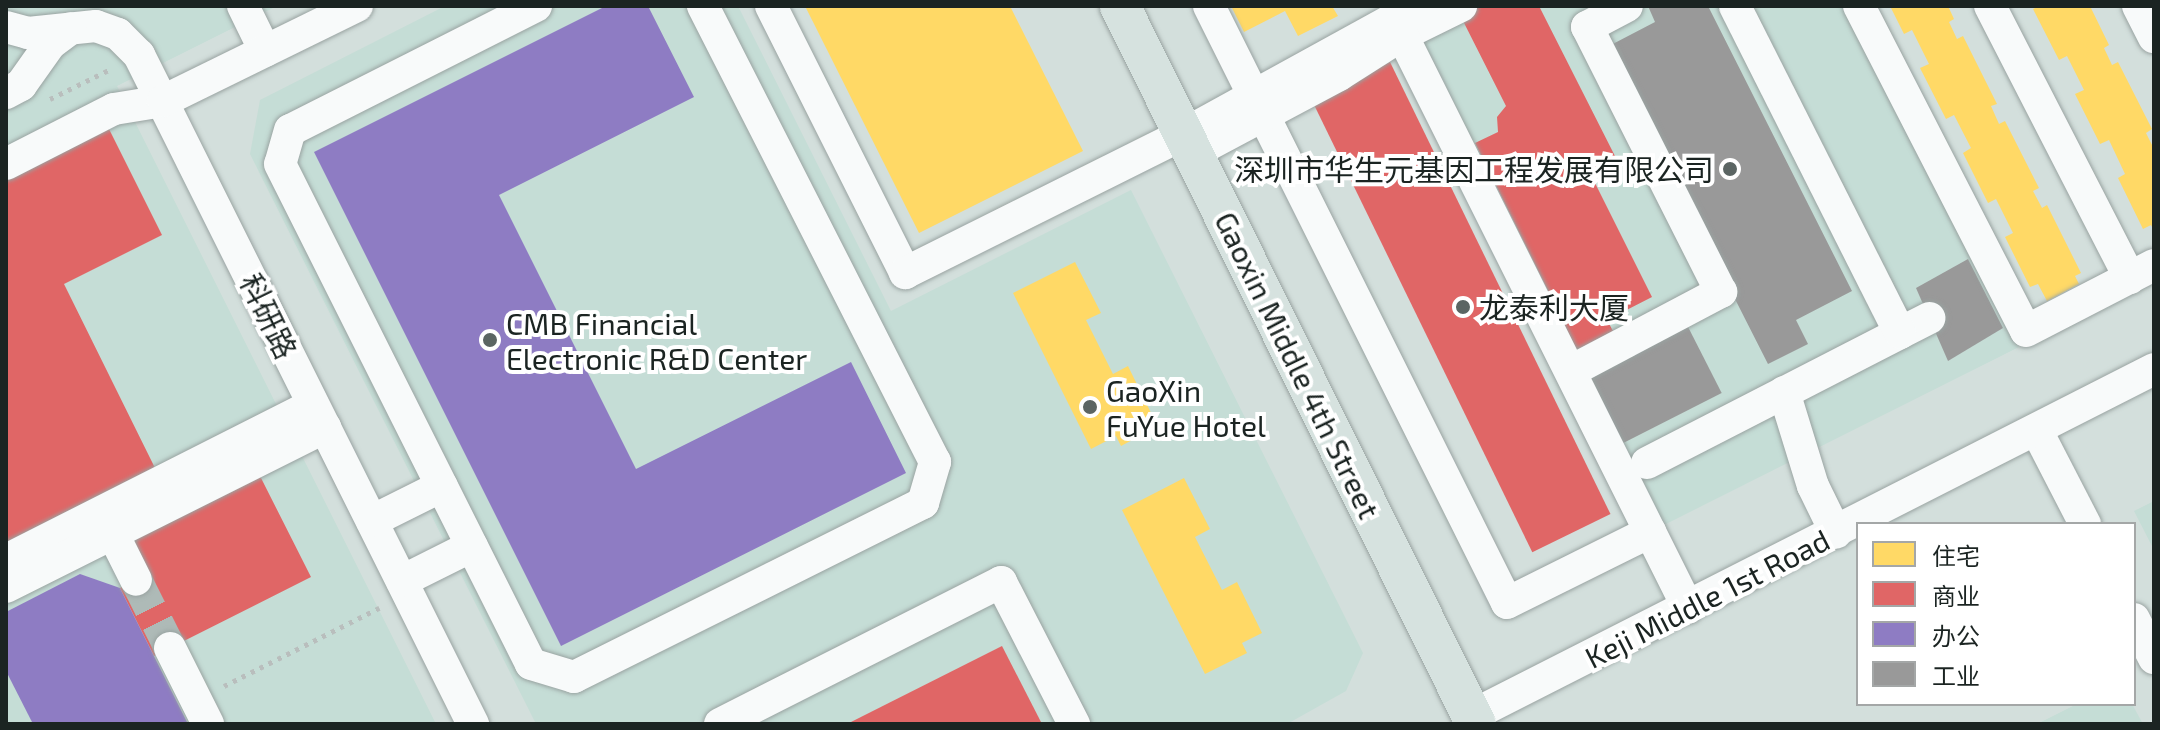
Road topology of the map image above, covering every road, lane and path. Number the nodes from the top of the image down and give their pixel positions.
1 (243, 6) edge
2 (357, 6) edge
3 (536, 6) edge
4 (703, 6) edge
5 (771, 6) edge
6 (1120, 6) edge
7 (1209, 6) edge
8 (1461, 6) edge
9 (1627, 6) edge
10 (1735, 6) edge
11 (1859, 6) edge
12 (1990, 6) edge
13 (2138, 6) edge
14 (1406, 21) edge
15 (6, 27) edge
16 (71, 28) junction
17 (2154, 37) edge
18 (265, 51) junction
19 (139, 55) junction
20 (6, 93) edge
21 (46, 101) dead end
22 (163, 101) junction
23 (1259, 106) junction
24 (1188, 143) junction
25 (6, 164) edge
26 (2142, 271) edge
27 (1929, 318) dead end
28 (1900, 333) junction
29 (2154, 369) edge
30 (1571, 371) junction
31 (1784, 392) junction
32 (319, 416) junction
33 (2037, 431) junction
34 (1647, 463) dead end
35 (442, 486) junction
36 (372, 521) junction
37 (1858, 522) edge
38 (2084, 522) edge
39 (1856, 523) edge
40 (1650, 532) junction
41 (1836, 533) junction
42 (113, 534) junction
43 (472, 546) junction
44 (6, 560) edge
45 (136, 580) tunnel mouth
46 (6, 587) edge
47 (394, 592) junction
48 (1688, 608) junction
49 (2136, 623) edge
50 (170, 648) tunnel mouth
51 (2154, 658) edge
52 (202, 712) edge
53 (1474, 720) edge
54 (470, 723) edge
55 (720, 724) edge
56 (1074, 724) edge

1 - 18 street
2 - 18 street
3 - 35 street
4 - 43 street
5 - 24 street
6 - 24 main road, Gaoxin Middle 4th Street
7 - 23 street
8 - 14 street
9 - 30 street
10 - 28 street
11 - 26 street
12 - 26 street
13 - 17 street
14 - 23 street
14 - 23 street
14 - 30 street
15 - 16 street
16 - 19 street
16 - 20 street
18 - 22 street
19 - 21 path
19 - 22 street, 科研路
22 - 25 street
22 - 32 street, 科研路
23 - 24 street
23 - 40 street
24 - 53 main road, Gaoxin Middle 4th Street
27 - 28 street
28 - 31 street
29 - 33 street, Keji Middle 1st Road
30 - 40 street
31 - 34 street
31 - 41 street
32 - 36 street, 科研路
32 - 42 street
32 - 44 street
33 - 37 street, Keji Middle 1st Road
33 - 38 street
35 - 36 street
35 - 43 street
36 - 47 street, 科研路
39 - 41 street, Keji Middle 1st Road
40 - 48 street
41 - 48 street, Keji Middle 1st Road
42 - 45 street
42 - 46 street
43 - 47 street
47 - 52 path
47 - 54 street, 科研路
48 - 53 street, Keji Middle 1st Road
49 - 51 street
50 - 52 street
55 - 56 street

